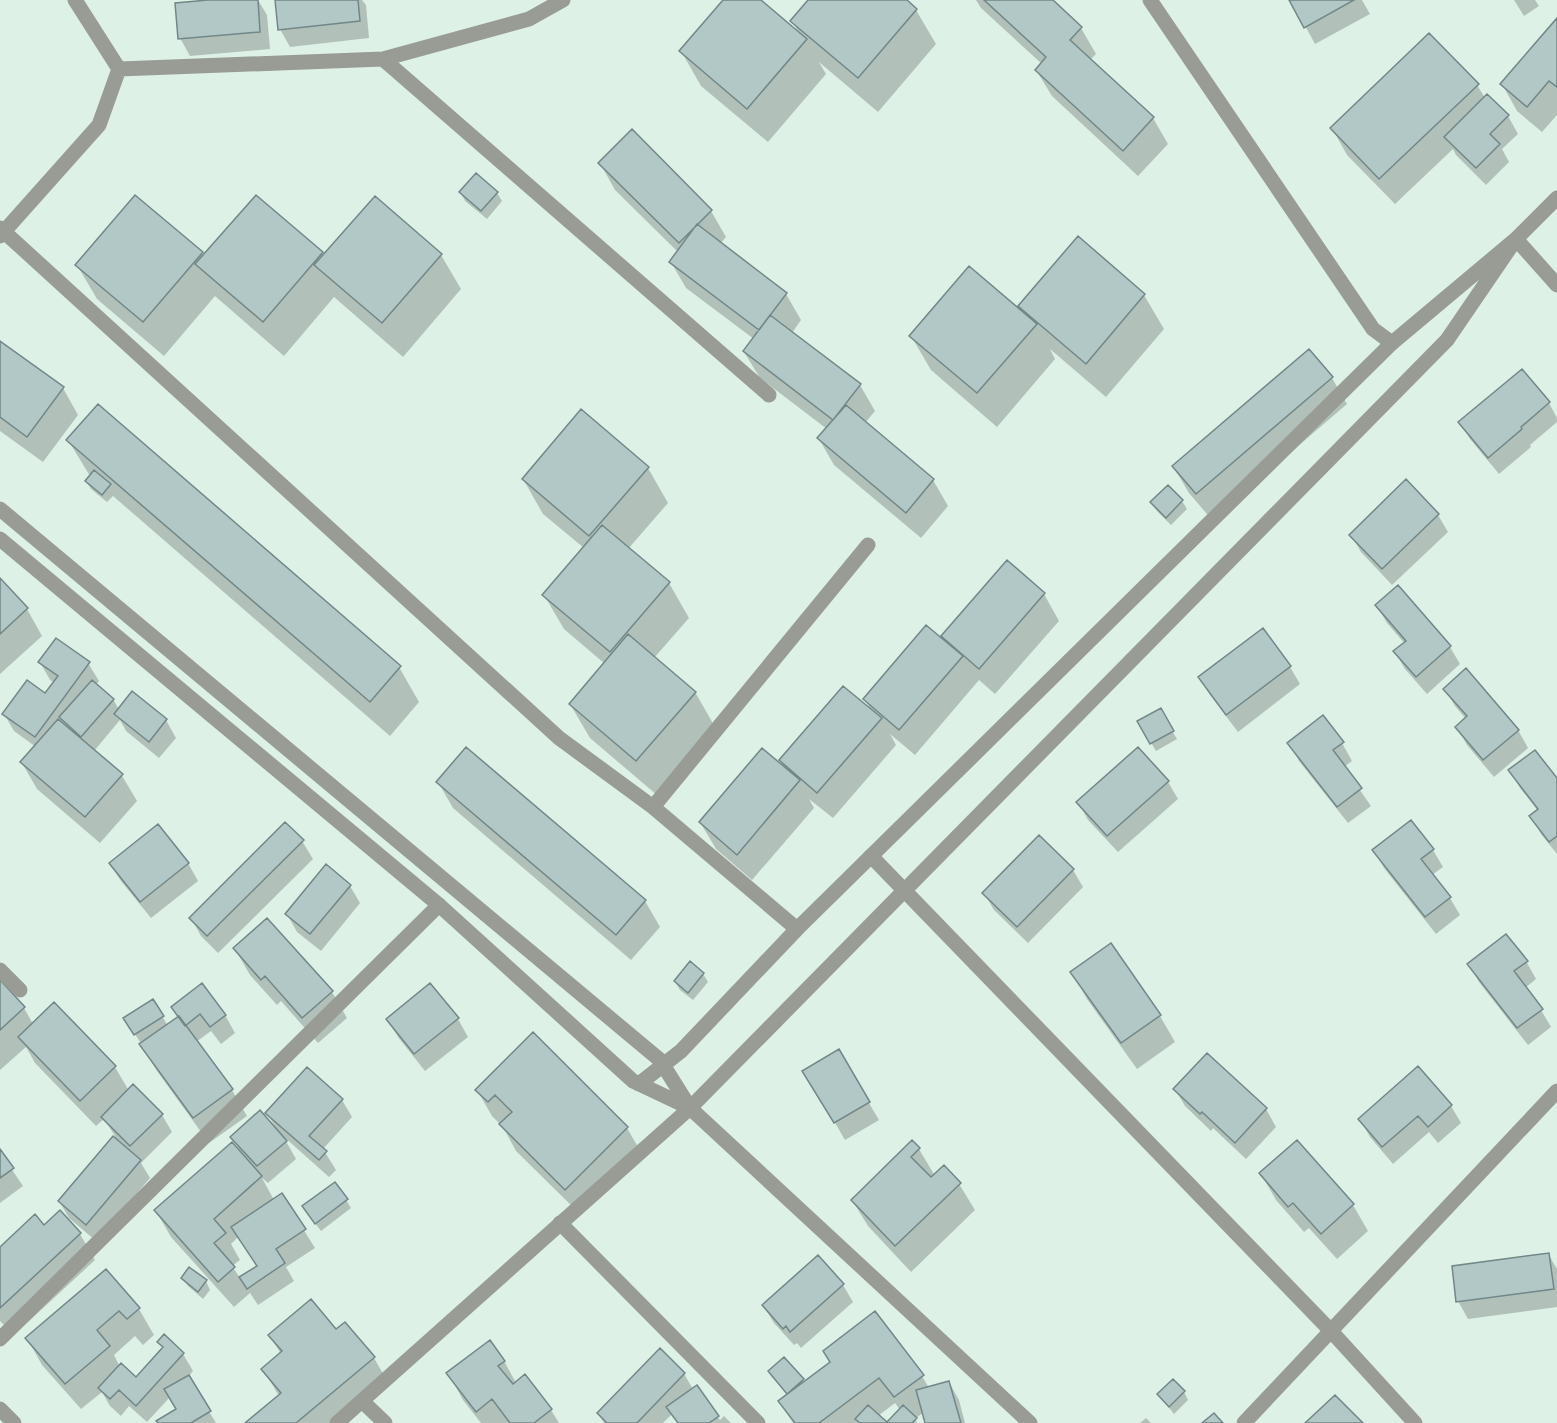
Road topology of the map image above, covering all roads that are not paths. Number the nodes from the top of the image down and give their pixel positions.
1 (75, 0) edge
2 (563, 0) edge
3 (1150, 0) edge
4 (383, 58) junction
5 (119, 69) junction
6 (1557, 198) edge
7 (1, 232) edge
8 (1516, 239) junction
9 (1557, 285) edge
10 (1392, 343) junction
11 (769, 396) dead end
12 (0, 510) edge
13 (0, 539) edge
14 (868, 545) dead end
15 (652, 807) junction
16 (871, 856) junction
17 (904, 890) junction
18 (439, 905) junction
19 (796, 928) junction
20 (0, 970) edge
21 (20, 990) dead end
22 (663, 1064) junction
23 (639, 1084) junction
24 (1557, 1091) edge
25 (690, 1108) junction
26 (560, 1223) junction
27 (1331, 1331) junction
28 (0, 1339) edge
29 (362, 1401) junction
30 (0, 1409) edge
31 (14, 1423) edge
32 (337, 1423) edge
33 (385, 1423) edge
34 (758, 1423) edge
35 (1030, 1423) edge
36 (1244, 1423) edge
37 (1415, 1423) edge

1 - 5 street
2 - 4 street
3 - 10 street
4 - 5 street
4 - 11 street
5 - 7 street
6 - 8 street
7 - 15 street
8 - 9 street
8 - 10 street
8 - 17 street
10 - 16 street
12 - 22 street
13 - 18 street
14 - 15 street
15 - 19 street
16 - 17 street
16 - 19 street
17 - 25 street
17 - 27 street
18 - 23 street
18 - 28 street
19 - 22 street
20 - 21 street
22 - 23 street
22 - 25 street
23 - 25 street
24 - 27 street
25 - 26 street
25 - 35 street
26 - 29 street
26 - 34 street
27 - 36 street
27 - 37 street
29 - 32 street
29 - 33 street
30 - 31 street

